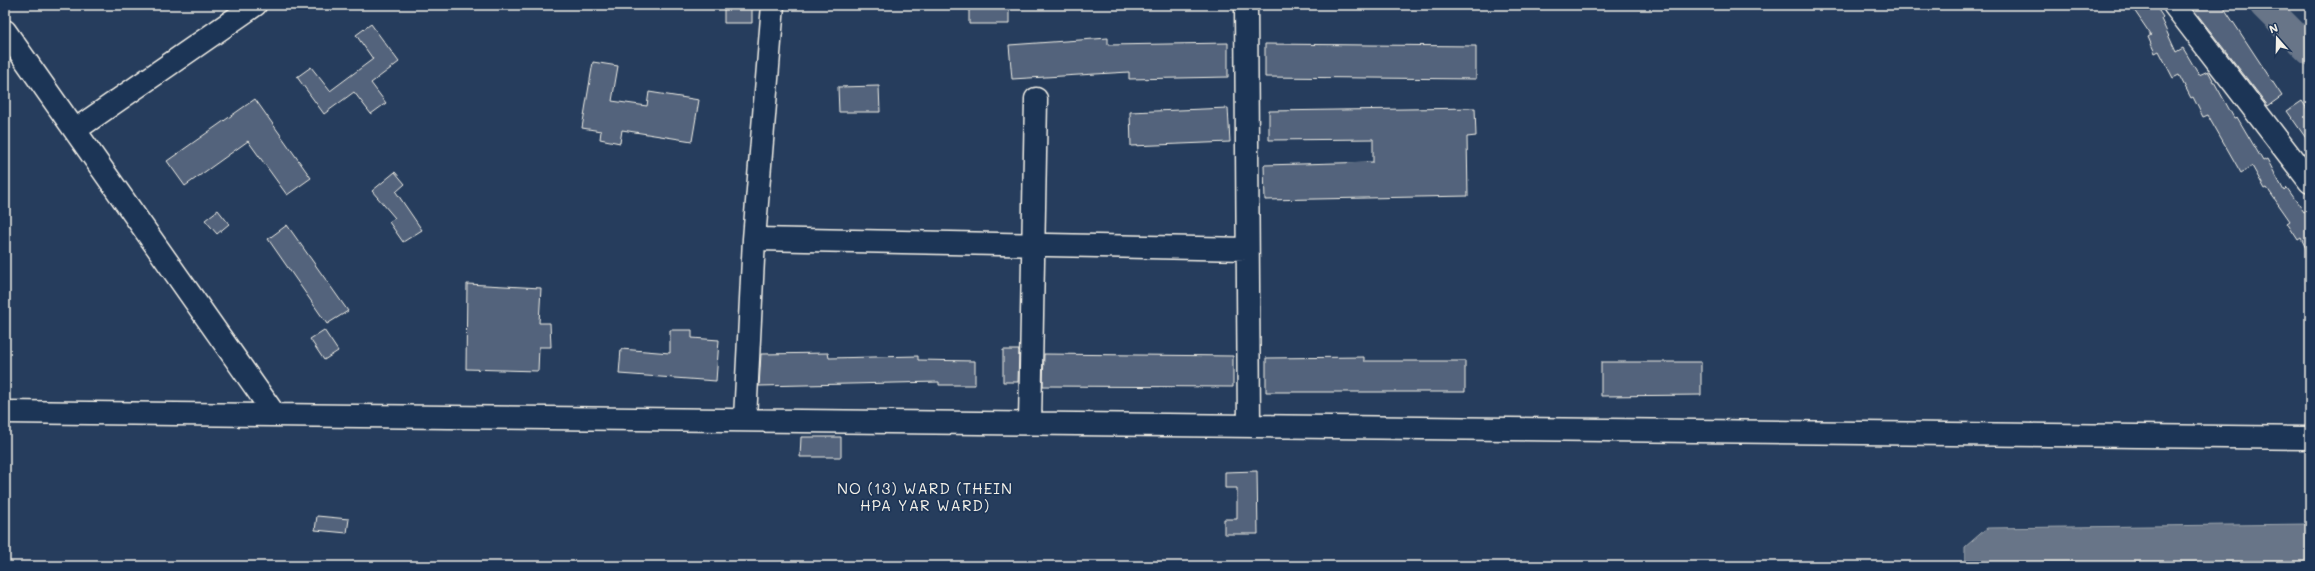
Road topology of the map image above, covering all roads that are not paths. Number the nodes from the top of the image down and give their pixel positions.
1 (255, 5) edge
2 (773, 5) edge
3 (1246, 5) edge
4 (2174, 5) edge
5 (5, 31) edge
6 (1036, 99) dead end
7 (74, 130) junction
8 (2310, 182) edge
9 (754, 239) junction
10 (1033, 245) junction
11 (1247, 249) junction
12 (5, 412) edge
13 (275, 415) junction
14 (745, 419) junction
15 (1030, 423) junction
16 (1249, 426) junction
17 (2310, 438) edge

1 - 7 street
2 - 9 street
3 - 11 street
4 - 8 street
5 - 7 street
6 - 10 street
7 - 13 street
9 - 10 street
9 - 14 street
10 - 11 street
10 - 15 street
11 - 16 street
12 - 13 street
13 - 14 street
14 - 15 street
15 - 16 street
16 - 17 street

